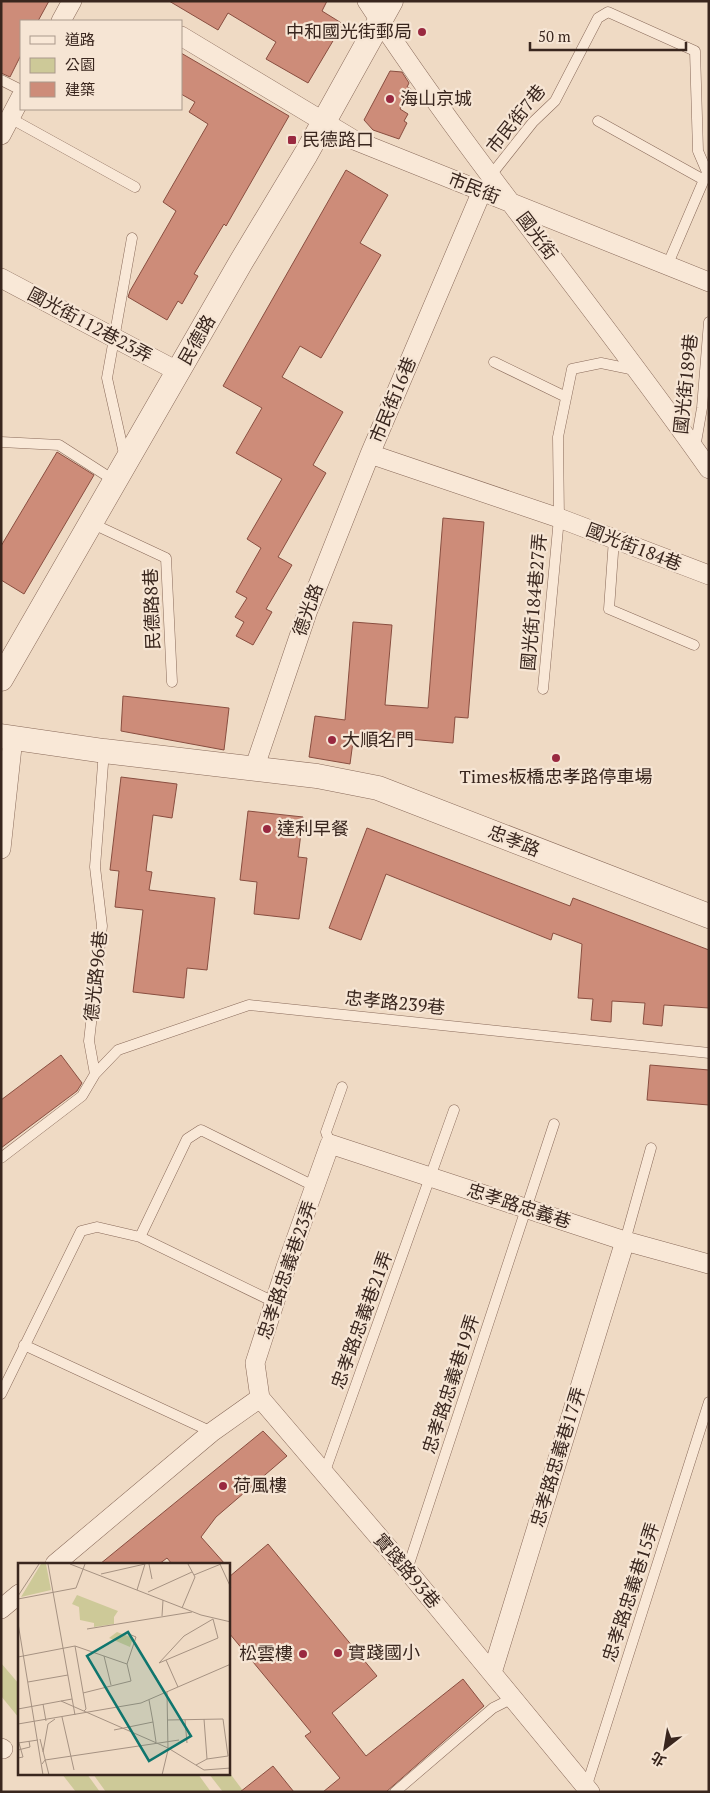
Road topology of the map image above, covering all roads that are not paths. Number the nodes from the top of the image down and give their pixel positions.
1 (72, 1) edge
2 (368, 1) edge
3 (386, 12) edge
4 (62, 20) edge
5 (182, 37) edge
6 (1, 80) edge
7 (20, 90) edge
8 (20, 99) edge
9 (10, 118) junction
10 (598, 121) dead end
11 (324, 123) junction
12 (1, 135) edge
13 (706, 174) edge
14 (487, 183) junction
15 (135, 187) dead end
16 (512, 203) junction
17 (132, 238) dead end
18 (667, 266) junction
19 (1, 278) edge
20 (709, 282) edge
21 (709, 322) edge
22 (114, 338) junction
23 (494, 362) dead end
24 (639, 370) junction
25 (179, 372) junction
26 (566, 397) junction
27 (1, 442) edge
28 (695, 449) junction
29 (370, 454) junction
30 (709, 469) edge
31 (120, 471) junction
32 (559, 518) junction
33 (91, 522) junction
34 (614, 539) junction
35 (709, 575) edge
36 (694, 645) dead end
37 (1, 679) edge
38 (172, 682) dead end
39 (542, 689) dead end
40 (7, 737) edge
41 (104, 751) junction
42 (254, 769) junction
43 (1, 849) edge
44 (709, 916) edge
45 (709, 1053) edge
46 (95, 1074) junction
47 (342, 1087) dead end
48 (454, 1110) dead end
49 (554, 1124) dead end
50 (330, 1144) junction
51 (651, 1148) dead end
52 (1, 1158) edge
53 (430, 1177) junction
54 (316, 1187) junction
55 (526, 1208) junction
56 (140, 1237) junction
57 (625, 1241) junction
58 (709, 1264) edge
59 (274, 1302) junction
60 (24, 1345) junction
61 (1, 1394) edge
62 (260, 1398) junction
63 (709, 1402) edge
64 (212, 1432) junction
65 (324, 1474) junction
66 (56, 1563) edge
67 (407, 1570) junction
68 (18, 1595) edge
69 (1, 1609) edge
70 (492, 1673) junction
71 (513, 1698) junction
72 (587, 1790) edge
73 (395, 1792) edge

1 - 4 street
2 - 3 street, 國光街
3 - 11 street, 民德路
3 - 14 street, 國光街
5 - 11 street, 市民街
6 - 7 lane
8 - 9 street
9 - 12 street
9 - 15 lane
10 - 13 lane
11 - 14 street, 市民街
11 - 25 street, 民德路
13 - 14 lane, 市民街7巷
13 - 18 lane
14 - 16 street, 國光街
14 - 29 street, 市民街16巷
16 - 18 street, 市民街
16 - 24 street, 國光街
17 - 22 lane
18 - 20 street, 市民街
19 - 22 street, 國光街112巷23弄
21 - 28 lane, 國光街189巷
22 - 25 street, 國光街112巷23弄
22 - 31 lane
23 - 26 lane
24 - 26 lane, 國光街184巷27弄
24 - 28 street, 國光街
25 - 31 street, 民德路
26 - 32 lane, 國光街184巷27弄
27 - 31 lane
28 - 30 street, 國光街
29 - 32 street, 市民街16巷
29 - 42 street, 德光路
31 - 33 street, 民德路
32 - 34 street, 國光街184巷
32 - 39 lane, 國光街184巷27弄
33 - 37 street, 民德路
33 - 38 lane, 民德路8巷
34 - 35 street, 國光街184巷
34 - 36 lane
40 - 41 street
40 - 43 street
41 - 42 street
41 - 46 lane, 德光路96巷
42 - 44 street, 忠孝路
45 - 46 lane, 忠孝路239巷
46 - 52 lane
47 - 50 lane
48 - 53 lane, 忠孝路忠義巷21弄
49 - 55 lane, 忠孝路忠義巷19弄
50 - 53 street, 忠孝路忠義巷
50 - 54 street, 忠孝路忠義巷23弄
51 - 57 lane
53 - 55 street, 忠孝路忠義巷
53 - 65 lane, 忠孝路忠義巷21弄
54 - 56 lane
54 - 59 street, 忠孝路忠義巷23弄
55 - 57 street, 忠孝路忠義巷
55 - 67 lane, 忠孝路忠義巷19弄
56 - 59 lane
56 - 60 lane
57 - 58 street, 忠孝路忠義巷
57 - 70 street, 忠孝路忠義巷17弄
59 - 62 street, 忠孝路忠義巷23弄
60 - 61 lane
60 - 64 lane
62 - 64 street
62 - 65 street, 實踐路93巷
63 - 72 lane, 忠孝路忠義巷15弄
64 - 66 street
65 - 67 street, 實踐路93巷
67 - 70 street, 實踐路93巷
68 - 69 street
70 - 71 street, 實踐路93巷
71 - 72 street, 實踐路93巷
71 - 73 lane

